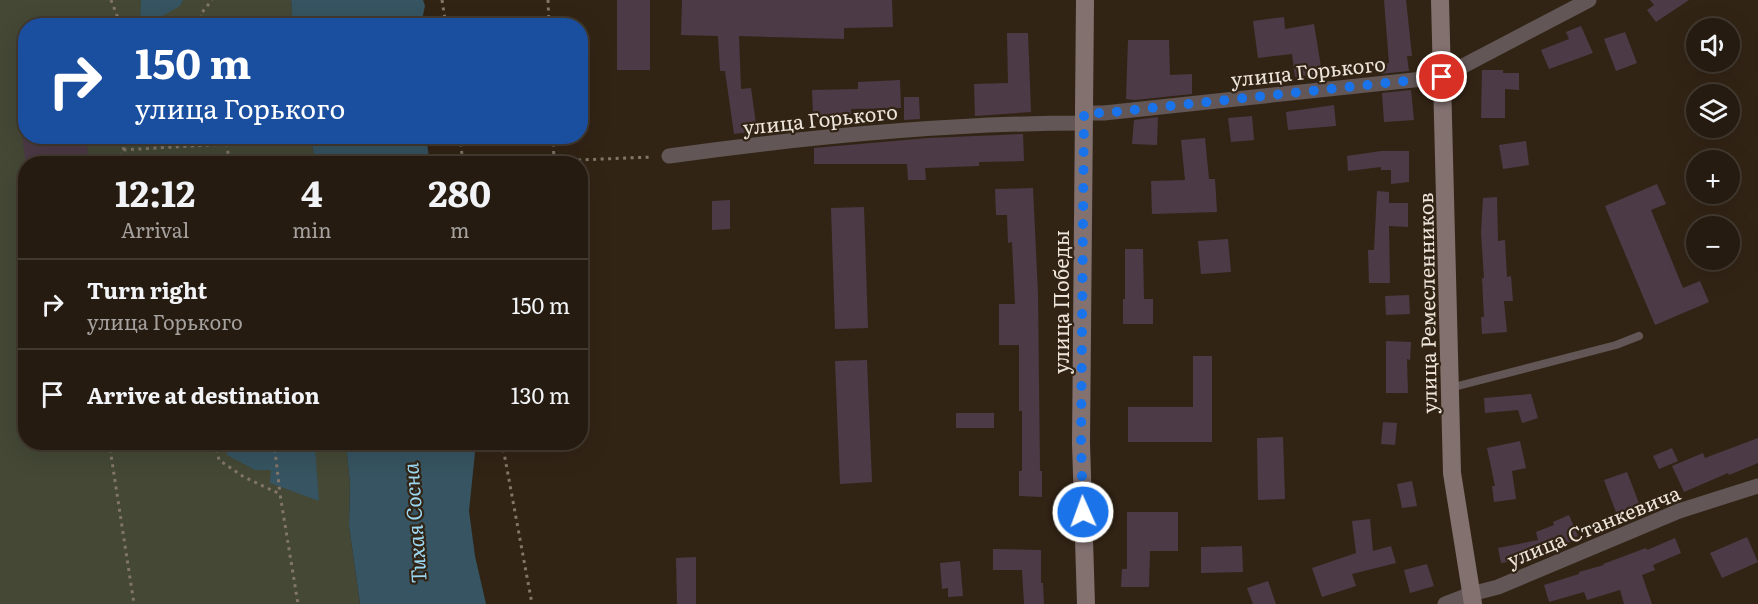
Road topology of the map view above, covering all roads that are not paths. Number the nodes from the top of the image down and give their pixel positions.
1 (1085, 0) edge
2 (1440, 0) edge
3 (1589, 0) edge
4 (1442, 77) junction
5 (1084, 118) junction
6 (669, 156) road end
7 (1639, 336) dead end
8 (1450, 388) junction
9 (1758, 486) edge
10 (1472, 599) edge
11 (1086, 604) edge
12 (1445, 604) edge

1 - 5 street, улица Победы
2 - 4 street, улица Ремесленников
3 - 4 street, улица Горького
4 - 5 street, улица Горького
4 - 8 street, улица Ремесленников
5 - 6 street, улица Горького
5 - 11 street, улица Победы
7 - 8 lane
8 - 10 street, улица Ремесленников
9 - 10 street, улица Станкевича
10 - 12 street, улица Станкевича

